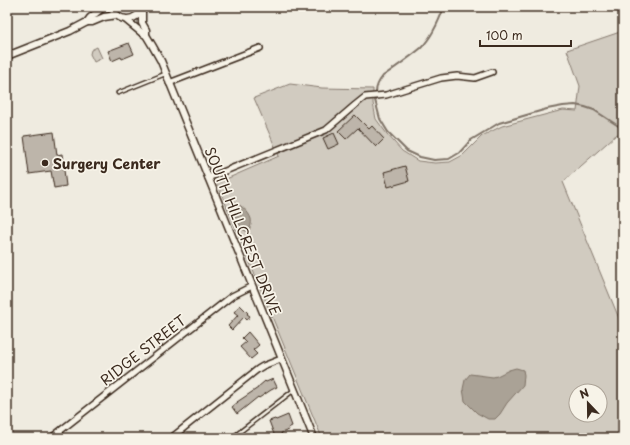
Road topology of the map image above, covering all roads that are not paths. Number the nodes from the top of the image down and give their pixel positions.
1 (103, 7) edge
2 (111, 7) edge
3 (142, 9) edge
4 (117, 15) junction
5 (125, 19) junction
6 (87, 22) junction
7 (146, 35) junction
8 (260, 48) dead end
9 (7, 56) edge
10 (492, 72) dead end
11 (166, 74) junction
12 (169, 83) junction
13 (118, 93) dead end
14 (208, 178) junction
15 (252, 286) junction
16 (281, 359) junction
17 (294, 389) junction
18 (51, 438) edge
19 (171, 438) edge
20 (232, 438) edge
21 (314, 438) edge

1 - 6 street
2 - 4 street
3 - 5 street
3 - 7 street, SOUTH HILLCREST DRIVE
4 - 5 street, SOUTH HILLCREST DRIVE
4 - 6 street
5 - 7 street, SOUTH HILLCREST DRIVE
6 - 9 street
7 - 11 street, SOUTH HILLCREST DRIVE
8 - 12 street
10 - 14 street
11 - 12 street, SOUTH HILLCREST DRIVE
11 - 13 lane
12 - 14 street, SOUTH HILLCREST DRIVE
14 - 15 street, SOUTH HILLCREST DRIVE
15 - 16 street, SOUTH HILLCREST DRIVE
15 - 18 street, RIDGE STREET
16 - 17 street, SOUTH HILLCREST DRIVE
16 - 19 street
17 - 20 lane
17 - 21 street, SOUTH HILLCREST DRIVE

